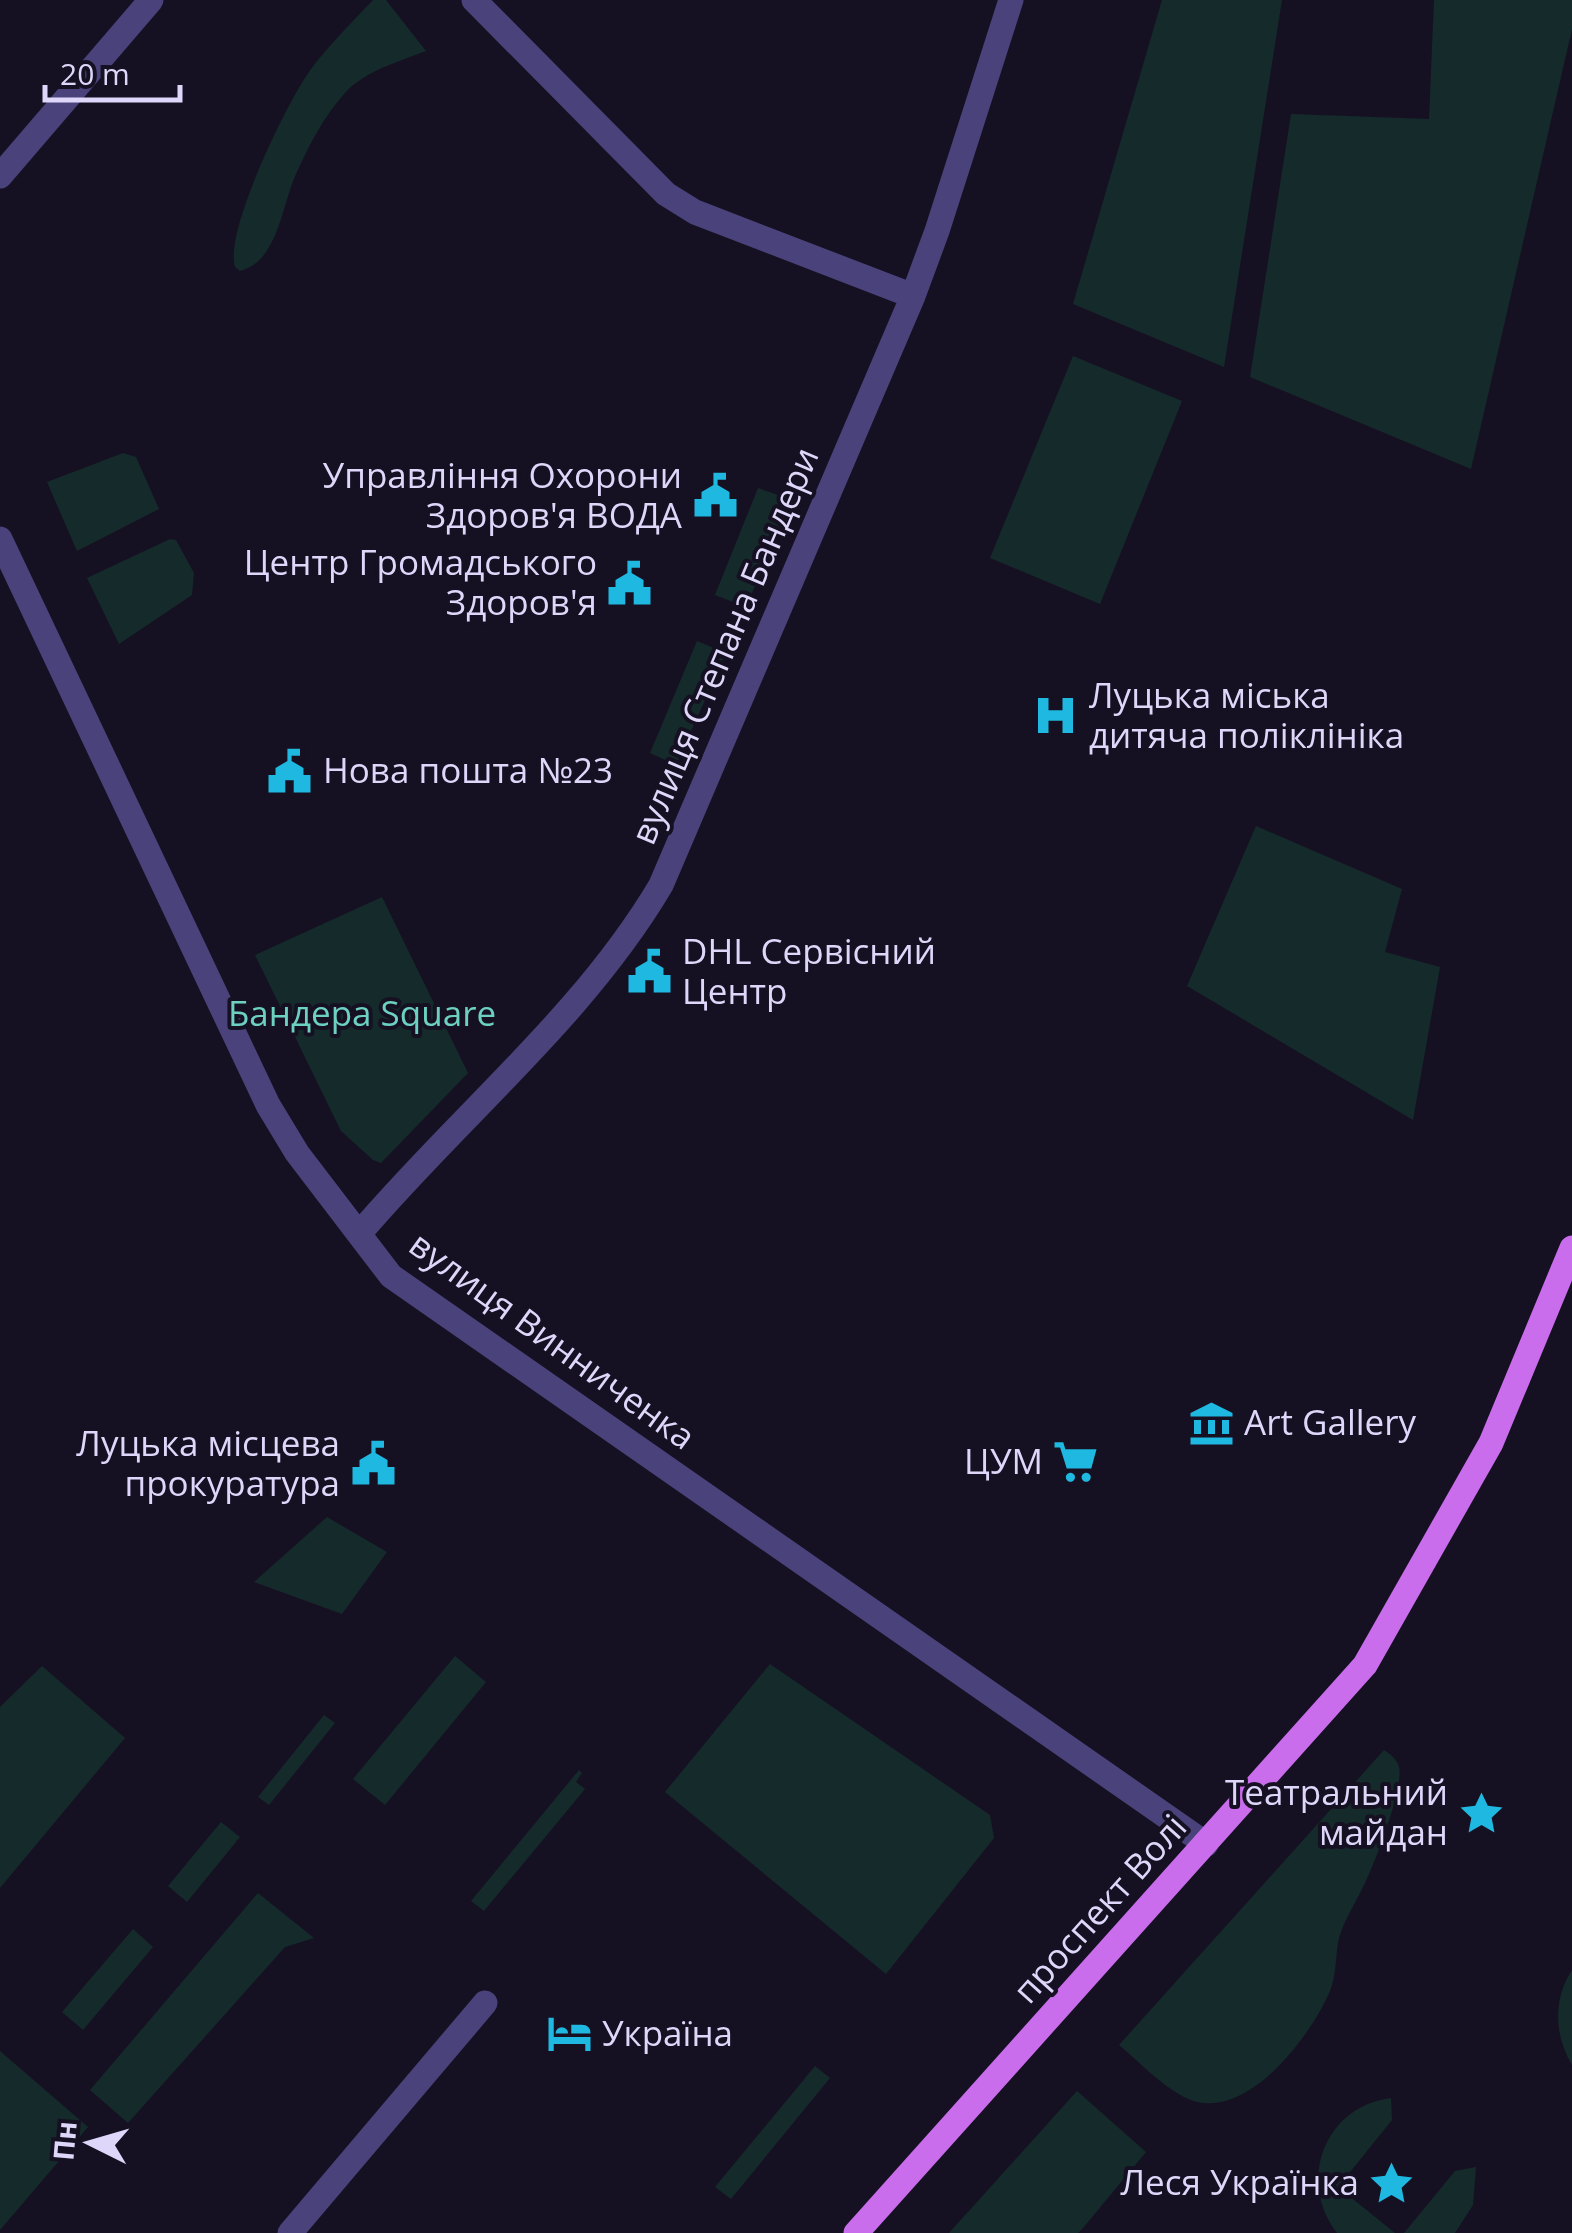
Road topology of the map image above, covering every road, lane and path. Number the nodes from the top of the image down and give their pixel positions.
1 (151, 0) edge
2 (474, 0) edge
3 (1012, 0) edge
4 (0, 176) edge
5 (913, 296) junction
6 (0, 539) edge
7 (359, 1234) junction
8 (1572, 1248) edge
9 (1206, 1844) junction
10 (485, 2003) dead end
11 (290, 2233) edge
12 (856, 2233) edge

1 - 4 street
2 - 5 street
3 - 5 street, вулиця Степана Бандери
5 - 7 street, вулиця Степана Бандери
6 - 7 street, вулиця Винниченка
7 - 9 street, вулиця Винниченка
8 - 9 main road, проспект Волі
9 - 12 main road, проспект Волі
10 - 11 street

